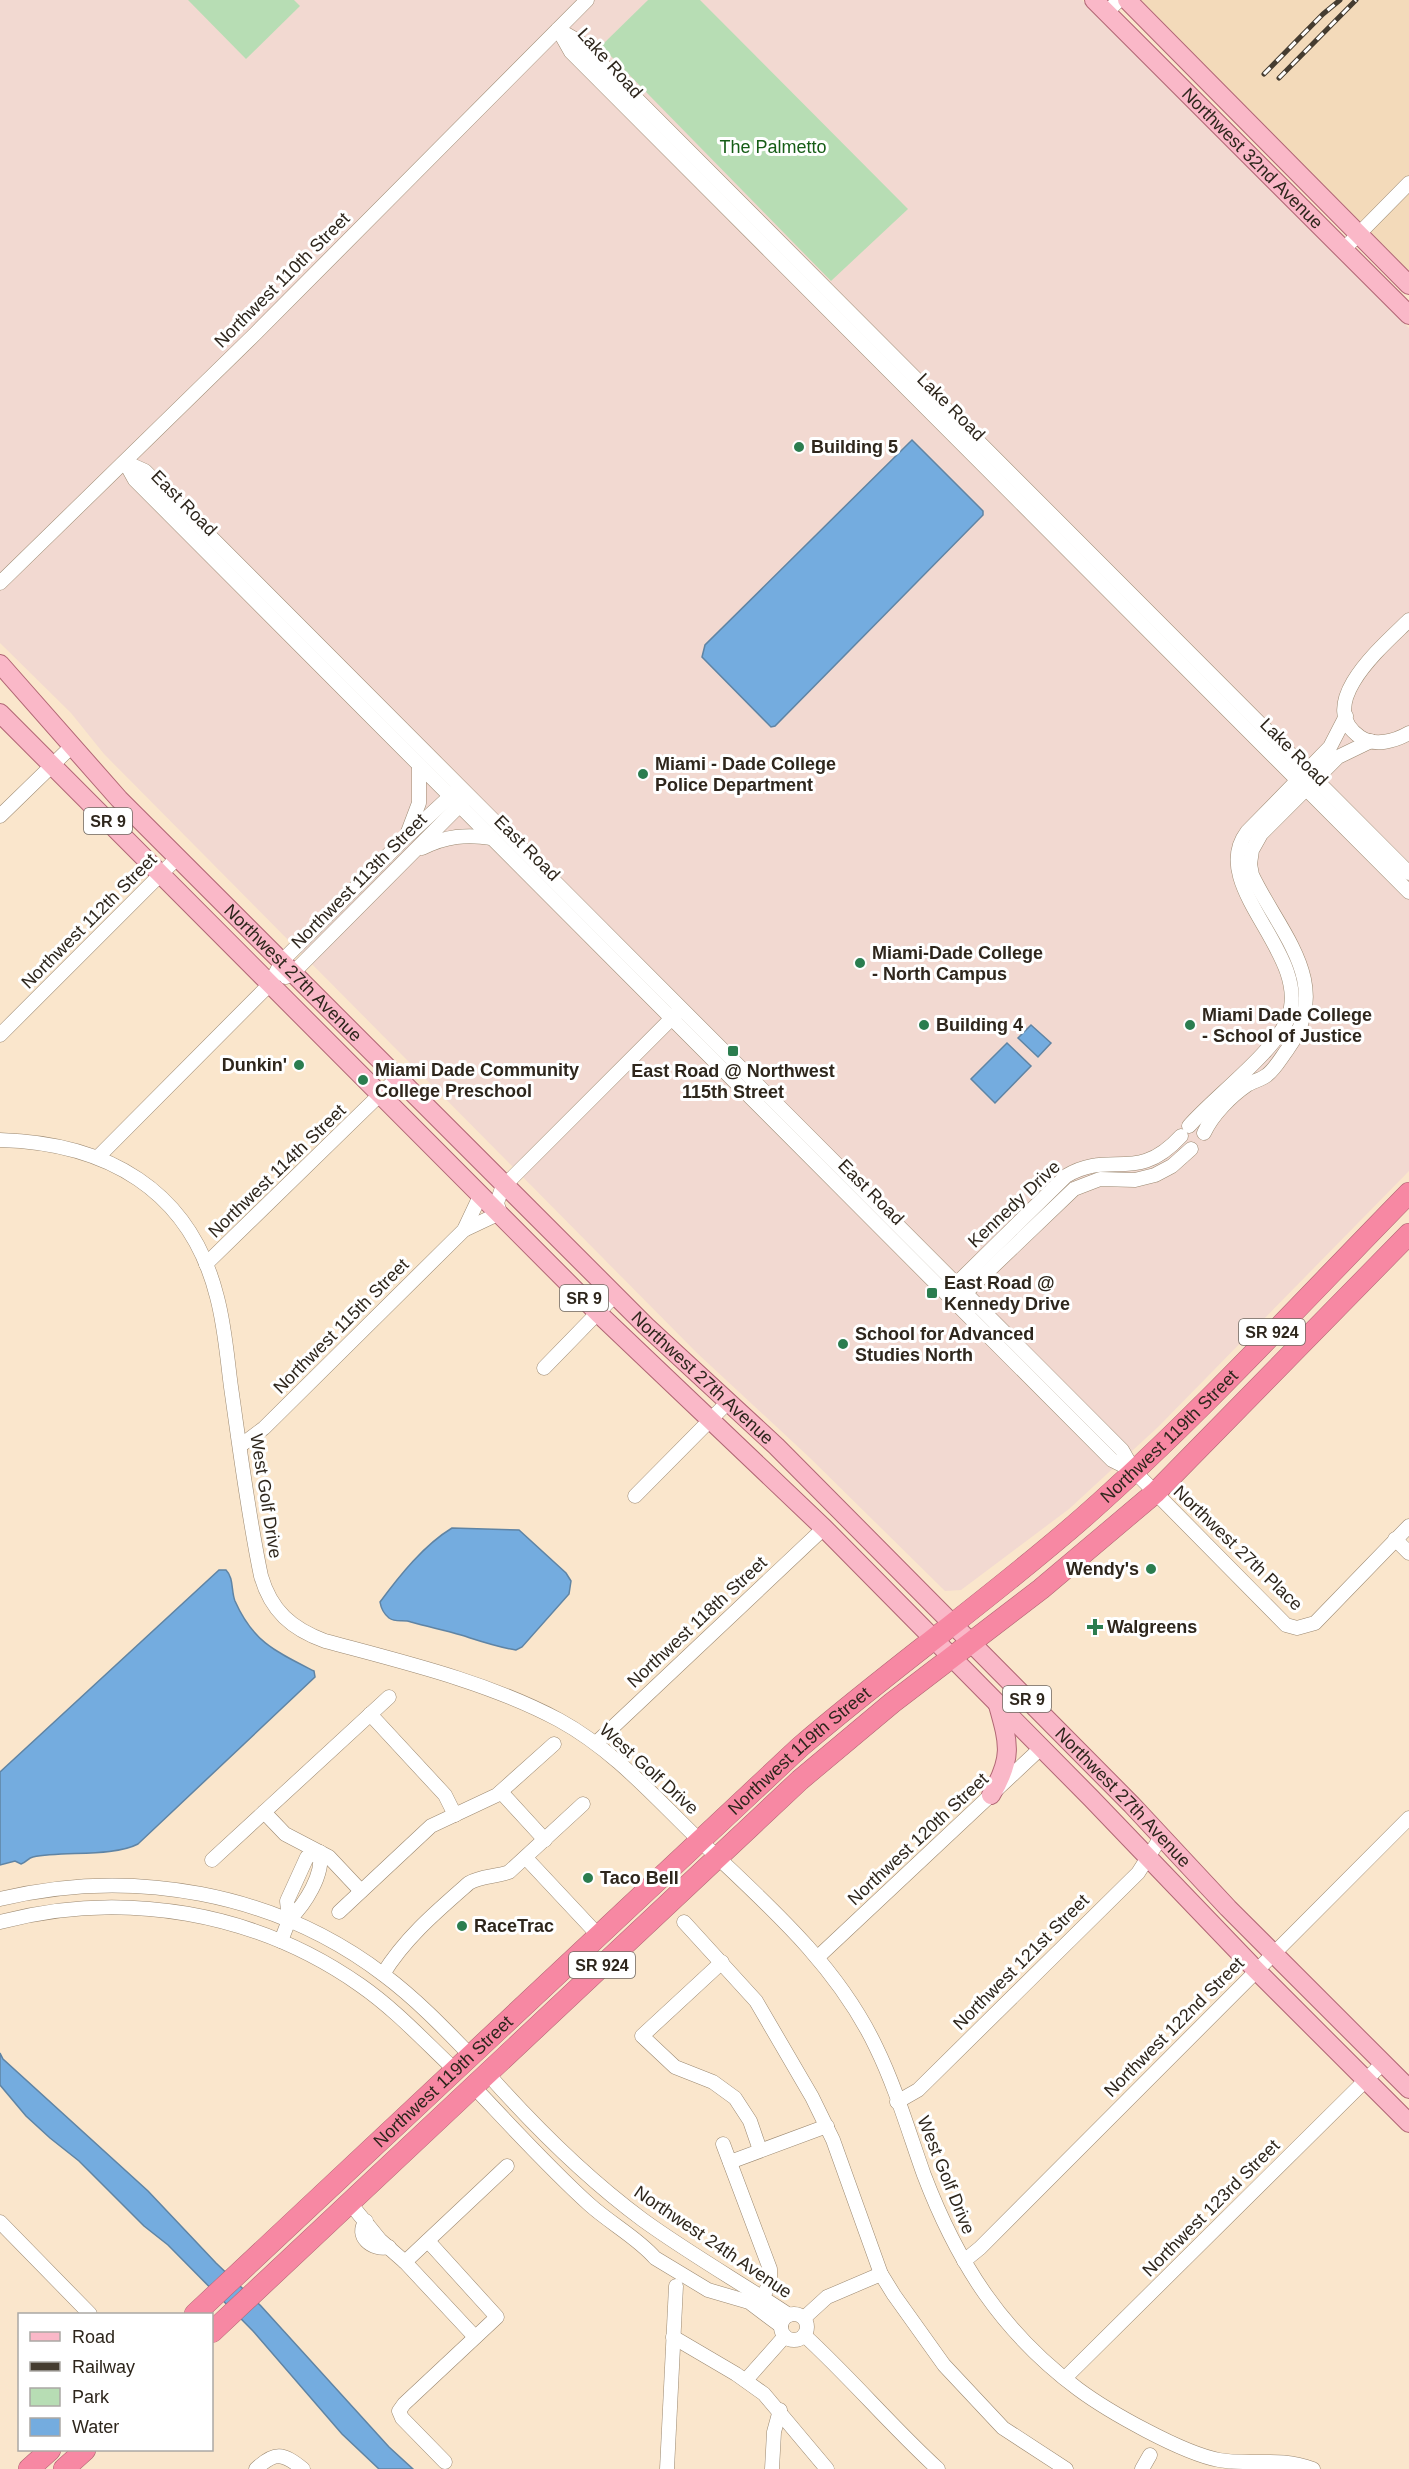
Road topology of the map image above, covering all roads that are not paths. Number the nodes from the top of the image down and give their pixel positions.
1 (587, 0) edge
2 (1127, 0) edge
3 (1107, 4) edge
4 (558, 29) junction
5 (1409, 183) edge
6 (1359, 235) junction
7 (1343, 250) junction
8 (1409, 285) edge
9 (1409, 315) edge
10 (125, 462) junction
11 (0, 584) edge
12 (1409, 620) edge
13 (0, 664) edge
14 (0, 712) edge
15 (1346, 716) junction
16 (1409, 733) edge
17 (1371, 741) junction
18 (72, 746) junction
19 (52, 765) junction
20 (419, 765) junction
21 (1307, 780) junction
22 (460, 796) junction
23 (0, 816) edge
24 (405, 838) junction
25 (492, 838) junction
26 (417, 850) junction
27 (178, 857) junction
28 (1409, 873) edge
29 (161, 874) junction
30 (1409, 892) edge
31 (288, 967) junction
32 (270, 984) junction
33 (676, 1014) junction
34 (0, 1035) edge
35 (1269, 1046) junction
36 (1281, 1057) junction
37 (398, 1077) junction
38 (381, 1094) junction
39 (1185, 1131) junction
40 (1204, 1133) junction
41 (0, 1140) edge
42 (1191, 1149) junction
43 (98, 1157) junction
44 (506, 1184) junction
45 (1409, 1193) edge
46 (481, 1194) junction
47 (500, 1213) junction
48 (464, 1230) junction
49 (1409, 1234) edge
50 (206, 1264) junction
51 (616, 1294) junction
52 (956, 1294) junction
53 (598, 1313) junction
54 (544, 1368) dead end
55 (728, 1402) junction
56 (711, 1419) junction
57 (240, 1446) junction
58 (1134, 1471) junction
59 (1156, 1492) junction
60 (634, 1496) dead end
61 (1409, 1526) edge
62 (824, 1528) junction
63 (1395, 1539) junction
64 (1409, 1553) edge
65 (952, 1623) junction
66 (933, 1638) junction
67 (972, 1642) junction
68 (952, 1658) junction
69 (389, 1696) dead end
70 (998, 1703) junction
71 (370, 1714) junction
72 (596, 1743) junction
73 (554, 1744) dead end
74 (1042, 1748) junction
75 (501, 1792) junction
76 (991, 1795) junction
77 (583, 1804) dead end
78 (264, 1812) junction
79 (455, 1815) junction
80 (1409, 1818) edge
81 (1161, 1837) junction
82 (545, 1840) junction
83 (700, 1840) junction
84 (320, 1852) junction
85 (717, 1856) junction
86 (1148, 1857) junction
87 (526, 1858) junction
88 (212, 1860) dead end
89 (302, 1867) junction
90 (318, 1874) junction
91 (362, 1891) junction
92 (0, 1899) edge
93 (339, 1912) dead end
94 (289, 1920) junction
95 (0, 1922) edge
96 (684, 1922) dead end
97 (599, 1936) junction
98 (281, 1941) junction
99 (1273, 1953) junction
100 (818, 1958) junction
101 (722, 1962) junction
102 (1256, 1970) junction
103 (383, 1974) junction
104 (463, 2063) junction
105 (1383, 2063) junction
106 (480, 2080) junction
107 (1366, 2080) junction
108 (1409, 2089) edge
109 (897, 2102) junction
110 (1409, 2123) edge
111 (827, 2126) junction
112 (723, 2144) dead end
113 (760, 2150) junction
114 (730, 2162) junction
115 (507, 2166) dead end
116 (608, 2191) junction
117 (349, 2202) junction
118 (593, 2208) junction
119 (366, 2221) junction
120 (0, 2222) edge
121 (428, 2241) junction
122 (649, 2250) junction
123 (964, 2261) junction
124 (405, 2262) junction
125 (717, 2268) junction
126 (881, 2274) junction
127 (708, 2281) junction
128 (676, 2286) dead end
129 (729, 2294) junction
130 (763, 2297) junction
131 (89, 2313) edge
132 (196, 2313) edge
133 (804, 2318) junction
134 (785, 2326) junction
135 (213, 2331) edge
136 (804, 2335) junction
137 (475, 2337) junction
138 (673, 2337) junction
139 (1065, 2379) junction
140 (746, 2380) junction
141 (780, 2410) junction
142 (49, 2451) edge
143 (84, 2451) edge
144 (1150, 2455) dead end
145 (446, 2462) dead end
146 (29, 2469) edge
147 (64, 2469) edge
148 (256, 2469) edge
149 (303, 2469) edge
150 (667, 2469) edge
151 (772, 2469) edge
152 (827, 2469) edge
153 (938, 2469) edge
154 (1066, 2469) edge
155 (1142, 2469) edge
156 (1313, 2469) edge

1 - 4 street, Northwest 110th Street
2 - 6 main road, Northwest 32nd Avenue
3 - 7 main road, Northwest 32nd Avenue
4 - 10 street, Northwest 110th Street
4 - 21 street, Lake Road
5 - 6 street
6 - 7 street
6 - 8 main road, Northwest 32nd Avenue
7 - 9 main road, Northwest 32nd Avenue
10 - 11 street, Northwest 110th Street
10 - 20 street, East Road
10 - 22 street, East Road
12 - 15 street, Kennedy Drive
13 - 18 main road, Northwest 27th Avenue / SR 9
14 - 19 main road, Northwest 27th Avenue / SR 9
15 - 17 street
15 - 21 street, Kennedy Drive
16 - 17 street, Kennedy Drive
17 - 21 street, Kennedy Drive
18 - 19 street
18 - 27 main road, Northwest 27th Avenue / SR 9
19 - 23 street
19 - 29 main road, Northwest 27th Avenue / SR 9
20 - 22 street, East Road
20 - 24 street
21 - 28 street, Lake Road
21 - 30 street, Lake Road
21 - 35 street, Kennedy Drive
21 - 36 street, Kennedy Drive
22 - 24 street, Northwest 113th Street
22 - 25 street, East Road
22 - 26 street, Northwest 113th Street
22 - 33 street, East Road
24 - 31 street, Northwest 113th Street
25 - 26 street
25 - 33 street, East Road
26 - 31 street, Northwest 113th Street
27 - 29 street, Northwest 112th Street
27 - 31 main road, Northwest 27th Avenue / SR 9
29 - 32 main road, Northwest 27th Avenue / SR 9
29 - 34 street, Northwest 112th Street
31 - 32 street, Northwest 113th Street
31 - 37 main road, Northwest 27th Avenue / SR 9
32 - 38 main road, Northwest 27th Avenue / SR 9
32 - 43 street, Northwest 113th Street
33 - 44 street
33 - 52 street, East Road
35 - 36 street
35 - 39 street, Kennedy Drive
36 - 40 street, Kennedy Drive
37 - 38 street, Northwest 114th Street
37 - 44 main road, Northwest 27th Avenue / SR 9
38 - 46 main road, Northwest 27th Avenue / SR 9
38 - 50 street, Northwest 114th Street
39 - 40 street
39 - 42 street
39 - 52 street, Kennedy Drive
40 - 42 street, Kennedy Drive
41 - 43 street, West Golf Drive
42 - 52 street, Kennedy Drive
43 - 50 street, West Golf Drive
44 - 47 street
44 - 51 main road, Northwest 27th Avenue / SR 9
45 - 58 highway, Northwest 119th Street / SR 924
46 - 47 main road, Northwest 27th Avenue / SR 9
46 - 48 street, Northwest 115th Street
47 - 48 street, Northwest 115th Street
47 - 53 main road, Northwest 27th Avenue / SR 9
48 - 57 street, Northwest 115th Street
49 - 59 highway, Northwest 119th Street / SR 924
50 - 57 street, West Golf Drive
51 - 53 street
51 - 55 main road, Northwest 27th Avenue / SR 9
52 - 58 street, East Road
53 - 54 street
53 - 56 main road, Northwest 27th Avenue / SR 9
55 - 56 street
55 - 65 main road, Northwest 27th Avenue / SR 9
56 - 60 street
56 - 62 main road, Northwest 27th Avenue / SR 9
57 - 72 street, West Golf Drive
58 - 59 street, East Road
58 - 65 highway, Northwest 119th Street / SR 924
59 - 63 street, Northwest 27th Place
59 - 67 highway, Northwest 119th Street / SR 924
61 - 63 street
62 - 66 main road, Northwest 27th Avenue / SR 9
62 - 72 street, Northwest 118th Street
63 - 64 street
65 - 66 highway, Northwest 119th Street / SR 924
65 - 67 main road, Northwest 27th Avenue / SR 9
66 - 68 main road, Northwest 27th Avenue / SR 9
66 - 83 highway, Northwest 119th Street / SR 924
67 - 68 highway, Northwest 119th Street / SR 924
67 - 81 main road, Northwest 27th Avenue / SR 9
68 - 70 main road, Northwest 27th Avenue / SR 9
68 - 85 highway, Northwest 119th Street / SR 924
69 - 71 street
70 - 74 main road, Northwest 27th Avenue / SR 9
70 - 76 main road
71 - 78 street
71 - 79 street
72 - 83 street, West Golf Drive
73 - 75 street
74 - 76 street, Northwest 120th Street
74 - 86 main road, Northwest 27th Avenue / SR 9
75 - 79 street
75 - 82 street
76 - 100 street, Northwest 120th Street
77 - 82 street
78 - 84 street
78 - 88 street
79 - 91 street
80 - 99 street, Northwest 122nd Street
81 - 86 street, Northwest 121st Street
81 - 99 main road, Northwest 27th Avenue / SR 9
82 - 87 street
83 - 85 street, West Golf Drive
83 - 97 highway, Northwest 119th Street / SR 924
84 - 89 street
84 - 90 street
84 - 91 street
85 - 100 street, West Golf Drive
85 - 106 highway, Northwest 119th Street / SR 924
86 - 102 main road, Northwest 27th Avenue / SR 9
86 - 109 street, Northwest 121st Street
87 - 97 street
87 - 103 street
89 - 90 street
89 - 94 street
90 - 94 street
91 - 93 street
92 - 94 street
94 - 98 street
94 - 103 street
95 - 98 street
96 - 101 street
97 - 104 highway, Northwest 119th Street / SR 924
98 - 104 street
99 - 102 street, Northwest 122nd Street
99 - 105 main road, Northwest 27th Avenue / SR 9
100 - 109 street, West Golf Drive
101 - 111 street
101 - 113 street
102 - 107 main road, Northwest 27th Avenue / SR 9
102 - 123 street, Northwest 122nd Street
103 - 104 street
104 - 106 highway
104 - 132 highway, Northwest 119th Street / SR 924
105 - 107 street, Northwest 123rd Street
105 - 108 main road, Northwest 27th Avenue / SR 9
106 - 116 street, Northwest 24th Avenue
106 - 117 highway, Northwest 119th Street / SR 924
106 - 118 street, Northwest 24th Avenue
107 - 110 main road, Northwest 27th Avenue / SR 9
107 - 139 street, Northwest 123rd Street
109 - 123 street, West Golf Drive
111 - 113 street
111 - 126 street
112 - 114 street
113 - 114 street
114 - 130 street
115 - 121 street
116 - 118 street
116 - 125 street, Northwest 24th Avenue
117 - 119 street
117 - 135 highway, Northwest 119th Street / SR 924
118 - 122 street, Northwest 24th Avenue
119 - 124 street
119 - 124 street
120 - 131 street
121 - 124 street
121 - 137 street
122 - 127 street, Northwest 24th Avenue
122 - 129 street, Northwest 24th Avenue
123 - 139 street, West Golf Drive
124 - 137 street
125 - 127 street
125 - 130 street, Northwest 24th Avenue
126 - 133 street
126 - 154 street
127 - 129 street, Northwest 24th Avenue
128 - 138 street
129 - 134 street, Northwest 24th Avenue
130 - 134 street, Northwest 24th Avenue
133 - 134 street
133 - 136 street
134 - 136 street
134 - 140 street
136 - 153 street
137 - 145 street
138 - 140 street
138 - 150 street
139 - 156 street, West Golf Drive
140 - 141 street
141 - 151 street
141 - 152 street
142 - 146 highway
143 - 147 highway
144 - 155 street
148 - 149 street

